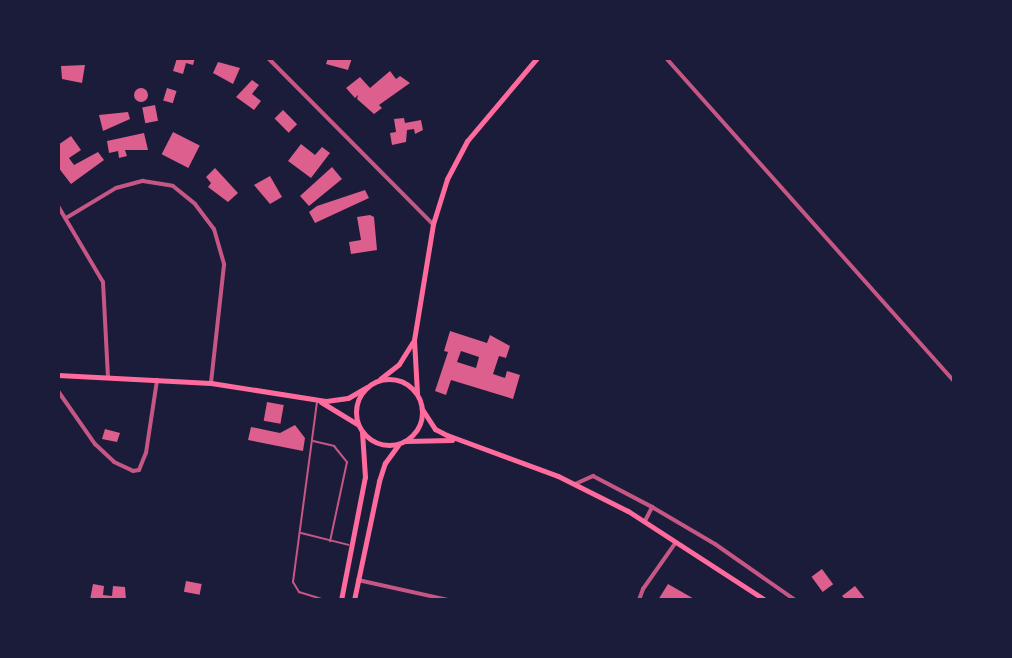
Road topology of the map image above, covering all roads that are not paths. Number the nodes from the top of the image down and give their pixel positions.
1 (268, 58) edge
2 (537, 58) edge
3 (666, 58) edge
4 (58, 206) edge
5 (66, 218) junction
6 (433, 224) junction
7 (414, 340) junction
8 (58, 375) edge
9 (108, 377) junction
10 (157, 380) junction
11 (954, 381) edge
12 (376, 382) junction
13 (211, 383) junction
14 (367, 387) junction
15 (58, 391) edge
16 (417, 393) junction
17 (317, 400) junction
18 (422, 409) junction
19 (360, 428) junction
20 (313, 441) junction
21 (461, 441) junction
22 (401, 442) junction
23 (574, 484) junction
24 (652, 507) junction
25 (645, 521) junction
26 (300, 533) junction
27 (677, 540) junction
28 (330, 541) junction
29 (352, 546) junction
30 (358, 580) junction
31 (326, 600) edge
32 (341, 600) edge
33 (354, 600) edge
34 (448, 600) edge
35 (639, 600) edge
36 (765, 600) edge
37 (795, 600) edge

1 - 6 street
2 - 6 main road
3 - 11 street
4 - 5 street
5 - 9 street
5 - 13 street
6 - 7 main road
7 - 12 main road
7 - 16 main road
8 - 9 main road
9 - 10 main road
10 - 13 main road
10 - 15 street
12 - 14 main road
12 - 16 main road
13 - 17 main road
14 - 17 main road
14 - 19 main road
16 - 18 main road
17 - 19 main road
17 - 20 lane
18 - 21 main road
18 - 22 main road
19 - 22 main road
19 - 29 main road
20 - 26 lane
20 - 28 lane
21 - 22 main road
21 - 23 main road
22 - 30 main road
23 - 24 street
23 - 25 main road
24 - 25 street
24 - 37 street
25 - 27 main road
26 - 28 lane
26 - 31 lane
27 - 35 street
27 - 36 main road
28 - 29 lane
29 - 32 main road
30 - 33 main road
30 - 34 street

